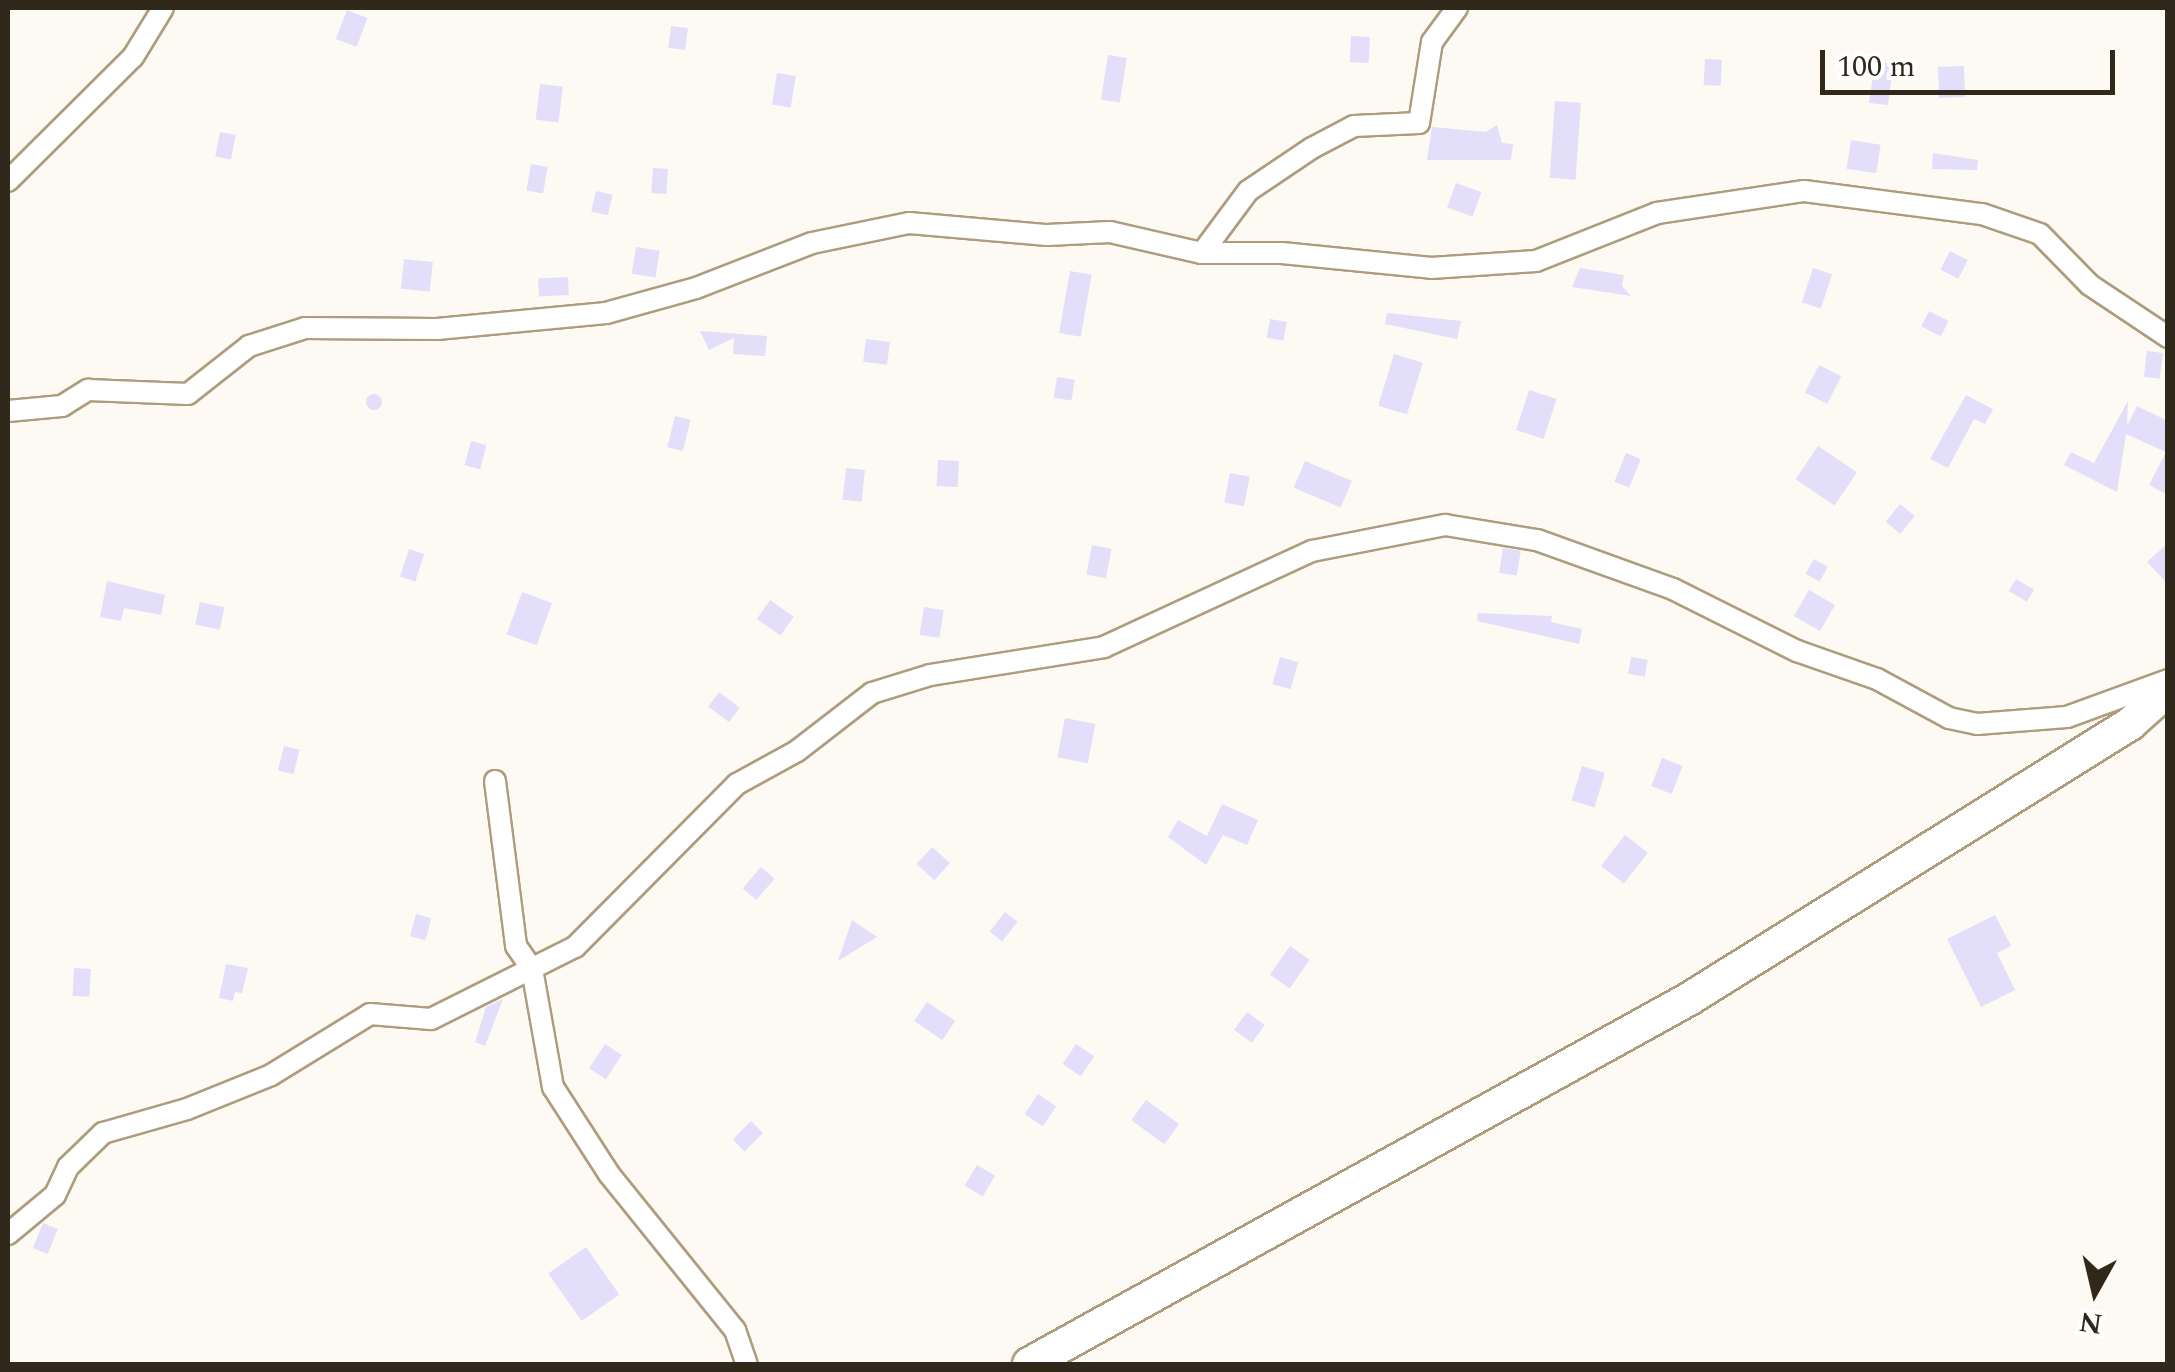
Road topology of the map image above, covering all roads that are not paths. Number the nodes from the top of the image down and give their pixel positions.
1 (163, 8) edge
2 (1456, 8) edge
3 (8, 181) edge
4 (1202, 253) junction
5 (2168, 337) edge
6 (8, 411) edge
7 (2168, 680) edge
8 (2168, 690) edge
9 (496, 780) dead end
10 (532, 969) junction
11 (8, 1234) edge
12 (746, 1364) edge
13 (1030, 1364) edge

1 - 3 street
2 - 4 street
4 - 5 street
4 - 6 street
7 - 10 street
8 - 13 main road
9 - 10 street
10 - 11 street
10 - 12 street

